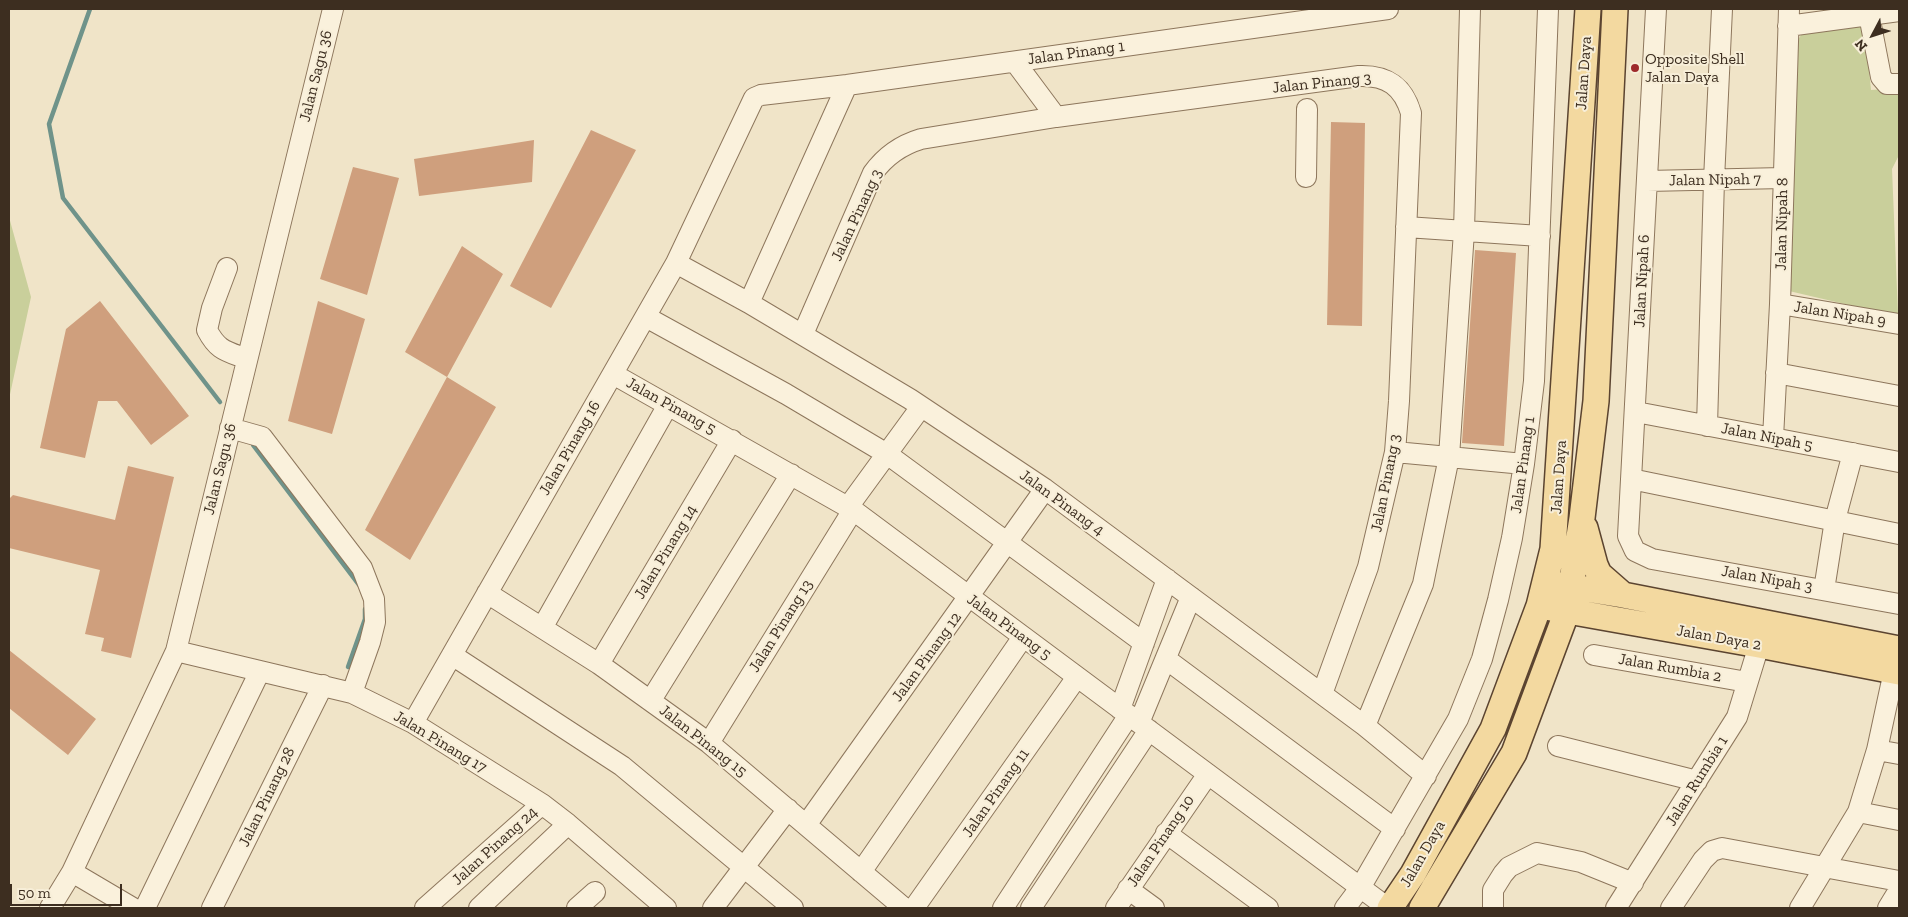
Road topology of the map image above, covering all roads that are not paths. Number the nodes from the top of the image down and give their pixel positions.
1 (333, 9) edge
2 (1388, 9) edge
3 (1470, 9) edge
4 (1548, 9) edge
5 (1588, 9) edge
6 (1615, 9) edge
7 (1656, 9) edge
8 (1722, 9) edge
9 (1899, 11) edge
10 (1869, 15) junction
11 (1788, 17) edge
12 (1015, 62) junction
13 (1899, 84) edge
14 (847, 85) junction
15 (764, 95) joint
16 (1307, 110) dead end
17 (1056, 117) junction
18 (1306, 178) dead end
19 (1783, 178) junction
20 (1714, 180) junction
21 (1647, 181) junction
22 (1406, 228) junction
23 (1464, 231) junction
24 (1540, 236) junction
25 (676, 263) junction
26 (227, 268) dead end
27 (749, 303) junction
28 (1780, 304) junction
29 (646, 316) junction
30 (1899, 324) edge
31 (803, 334) junction
32 (247, 359) junction
33 (1776, 373) junction
34 (613, 374) junction
35 (1899, 396) edge
36 (668, 405) junction
37 (921, 406) junction
38 (1636, 412) junction
39 (1707, 426) junction
40 (230, 428) junction
41 (1773, 438) junction
42 (732, 440) junction
43 (1395, 452) junction
44 (886, 454) junction
45 (1853, 454) junction
46 (1449, 457) junction
47 (1899, 462) edge
48 (1524, 464) junction
49 (791, 474) junction
50 (1631, 479) junction
51 (1045, 489) junction
52 (850, 508) junction
53 (1582, 518) junction
54 (1835, 520) junction
55 (1899, 534) edge
56 (1008, 542) junction
57 (1635, 551) joint
58 (1167, 579) junction
59 (1571, 587) junction
60 (1824, 590) junction
61 (487, 593) junction
62 (1542, 594) junction
63 (1623, 596) junction
64 (1191, 597) junction
65 (969, 598) junction
66 (1899, 604) edge
67 (1567, 611) junction
68 (542, 628) junction
69 (1023, 637) junction
70 (1144, 643) junction
71 (1759, 645) junction
72 (176, 651) junction
73 (452, 655) junction
74 (1594, 655) dead end
75 (1166, 659) junction
76 (599, 664) junction
77 (1898, 664) edge
78 (260, 671) junction
79 (1077, 677) junction
80 (1747, 682) junction
81 (322, 685) junction
82 (352, 693) junction
83 (1322, 694) junction
84 (651, 700) junction
85 (1134, 719) junction
86 (413, 723) junction
87 (1365, 726) junction
88 (709, 742) junction
89 (1558, 746) dead end
90 (1877, 750) junction
91 (1899, 754) edge
92 (1208, 774) junction
93 (1426, 776) junction
94 (1697, 781) junction
95 (542, 804) junction
96 (788, 809) junction
97 (1858, 812) junction
98 (1899, 820) edge
99 (568, 824) junction
100 (806, 825) junction
101 (1395, 829) junction
102 (1166, 833) junction
103 (744, 867) junction
104 (1826, 867) junction
105 (72, 872) junction
106 (861, 872) junction
107 (1899, 881) edge
108 (1633, 883) junction
109 (1360, 888) junction
110 (1128, 889) junction
111 (1899, 890) edge
112 (595, 892) dead end
113 (50, 908) edge
114 (133, 908) edge
115 (145, 908) edge
116 (212, 908) edge
117 (425, 908) edge
118 (479, 908) edge
119 (577, 908) edge
120 (666, 908) edge
121 (713, 908) edge
122 (793, 908) edge
123 (904, 908) edge
124 (914, 908) edge
125 (1003, 908) edge
126 (1031, 908) edge
127 (1116, 908) edge
128 (1154, 908) edge
129 (1268, 908) edge
130 (1345, 908) edge
131 (1389, 908) edge
132 (1422, 908) edge
133 (1493, 908) edge
134 (1616, 908) edge
135 (1671, 908) edge
136 (1800, 908) edge
137 (1888, 908) edge

1 - 32 street, Jalan Sagu 36
2 - 12 street, Jalan Pinang 1
3 - 23 street
4 - 24 street, Jalan Pinang 1
5 - 62 main road, Jalan Daya
6 - 53 main road, Jalan Daya
7 - 21 street, Jalan Nipah 6
8 - 20 street
9 - 10 street
10 - 11 street
10 - 13 street
11 - 19 street, Jalan Nipah 8
12 - 14 street, Jalan Pinang 1
12 - 17 street
14 - 15 street, Jalan Pinang 1
14 - 27 street
15 - 25 street, Jalan Pinang 16
16 - 18 street
17 - 22 street, Jalan Pinang 3
17 - 31 street, Jalan Pinang 3
19 - 20 street, Jalan Nipah 7
19 - 28 street, Jalan Nipah 8
20 - 21 street, Jalan Nipah 7
20 - 39 street
21 - 38 street, Jalan Nipah 6
22 - 23 street
22 - 43 street, Jalan Pinang 3
23 - 24 street
23 - 46 street
24 - 48 street, Jalan Pinang 1
25 - 27 street, Jalan Pinang 4
25 - 29 street, Jalan Pinang 16
26 - 32 street
27 - 31 street, Jalan Pinang 4
28 - 30 street, Jalan Nipah 9
28 - 33 street, Jalan Nipah 8
29 - 34 street, Jalan Pinang 16
29 - 44 street
31 - 37 street, Jalan Pinang 4
32 - 40 street, Jalan Sagu 36
33 - 35 street
33 - 41 street, Jalan Nipah 8
34 - 36 street, Jalan Pinang 5
34 - 61 street, Jalan Pinang 16
36 - 42 street, Jalan Pinang 5
36 - 68 street
37 - 44 street, Jalan Pinang 13
37 - 51 street, Jalan Pinang 4
38 - 39 street, Jalan Nipah 5
38 - 50 street, Jalan Nipah 6
39 - 41 street, Jalan Nipah 5
40 - 72 street, Jalan Sagu 36
40 - 82 street
41 - 45 street, Jalan Nipah 5
42 - 49 street, Jalan Pinang 5
42 - 76 street, Jalan Pinang 14
43 - 46 street
43 - 83 street, Jalan Pinang 3
44 - 52 street, Jalan Pinang 13
44 - 56 street
45 - 47 street, Jalan Nipah 5
45 - 54 street
46 - 48 street
46 - 87 street
48 - 93 street, Jalan Pinang 1
49 - 52 street, Jalan Pinang 5
49 - 84 street
50 - 54 street
50 - 57 street, Jalan Nipah 6
51 - 56 street, Jalan Pinang 12
51 - 58 street, Jalan Pinang 4
52 - 65 street, Jalan Pinang 5
52 - 88 street, Jalan Pinang 13
53 - 59 main road, Jalan Daya
53 - 63 main road
54 - 55 street
54 - 60 street
56 - 65 street, Jalan Pinang 12
56 - 70 street
57 - 60 street, Jalan Nipah 3
58 - 64 street, Jalan Pinang 4
58 - 70 street
59 - 62 main road, Jalan Daya 2
59 - 63 main road, Jalan Daya 2
59 - 67 main road, Jalan Daya
60 - 66 street, Jalan Nipah 3
61 - 68 street, Jalan Pinang 15
61 - 73 street, Jalan Pinang 16
62 - 67 main road, Jalan Daya 2
62 - 131 main road, Jalan Daya
63 - 77 main road, Jalan Daya 2
64 - 75 street
64 - 83 street, Jalan Pinang 4
65 - 69 street, Jalan Pinang 5
65 - 100 street, Jalan Pinang 12
67 - 71 main road, Jalan Daya 2
67 - 132 main road, Jalan Daya
68 - 76 street, Jalan Pinang 15
69 - 79 street, Jalan Pinang 5
69 - 106 street
70 - 85 street
71 - 77 main road, Jalan Daya 2
71 - 80 street, Jalan Rumbia 1
72 - 78 street, Jalan Pinang 17
72 - 105 street, Jalan Sagu 36
73 - 86 street, Jalan Pinang 16
73 - 103 street
74 - 80 street, Jalan Rumbia 2
75 - 85 street
75 - 101 street
76 - 84 street, Jalan Pinang 15
77 - 90 street
78 - 81 street, Jalan Pinang 17
78 - 115 street
79 - 85 street, Jalan Pinang 5
79 - 124 street, Jalan Pinang 11
80 - 94 street, Jalan Rumbia 1
81 - 82 street, Jalan Pinang 17
81 - 116 street, Jalan Pinang 28
82 - 86 street, Jalan Pinang 17
83 - 87 street, Jalan Pinang 4
84 - 88 street, Jalan Pinang 15
85 - 92 street, Jalan Pinang 5
85 - 125 street
85 - 126 street
86 - 95 street, Jalan Pinang 17
87 - 93 street, Jalan Pinang 4
88 - 96 street, Jalan Pinang 15
89 - 94 street
90 - 91 street
90 - 97 street
92 - 102 street, Jalan Pinang 10
92 - 109 street, Jalan Pinang 5
93 - 101 street, Jalan Pinang 1
94 - 108 street, Jalan Rumbia 1
95 - 99 street, Jalan Pinang 17
95 - 117 street, Jalan Pinang 24
96 - 100 street, Jalan Pinang 15
96 - 103 street
97 - 98 street
97 - 104 street
99 - 118 street
99 - 120 street, Jalan Pinang 17
100 - 106 street, Jalan Pinang 15
101 - 109 street, Jalan Pinang 1
102 - 110 street, Jalan Pinang 10
102 - 129 street
103 - 121 street
103 - 122 street
104 - 107 street
104 - 135 street
104 - 136 street
105 - 113 street, Jalan Sagu 36
105 - 114 street
106 - 123 street, Jalan Pinang 15
108 - 133 street
108 - 134 street, Jalan Rumbia 1
109 - 130 street, Jalan Pinang 1
109 - 131 street, Jalan Pinang 5
110 - 127 street, Jalan Pinang 10
110 - 128 street
111 - 137 street
112 - 119 street

